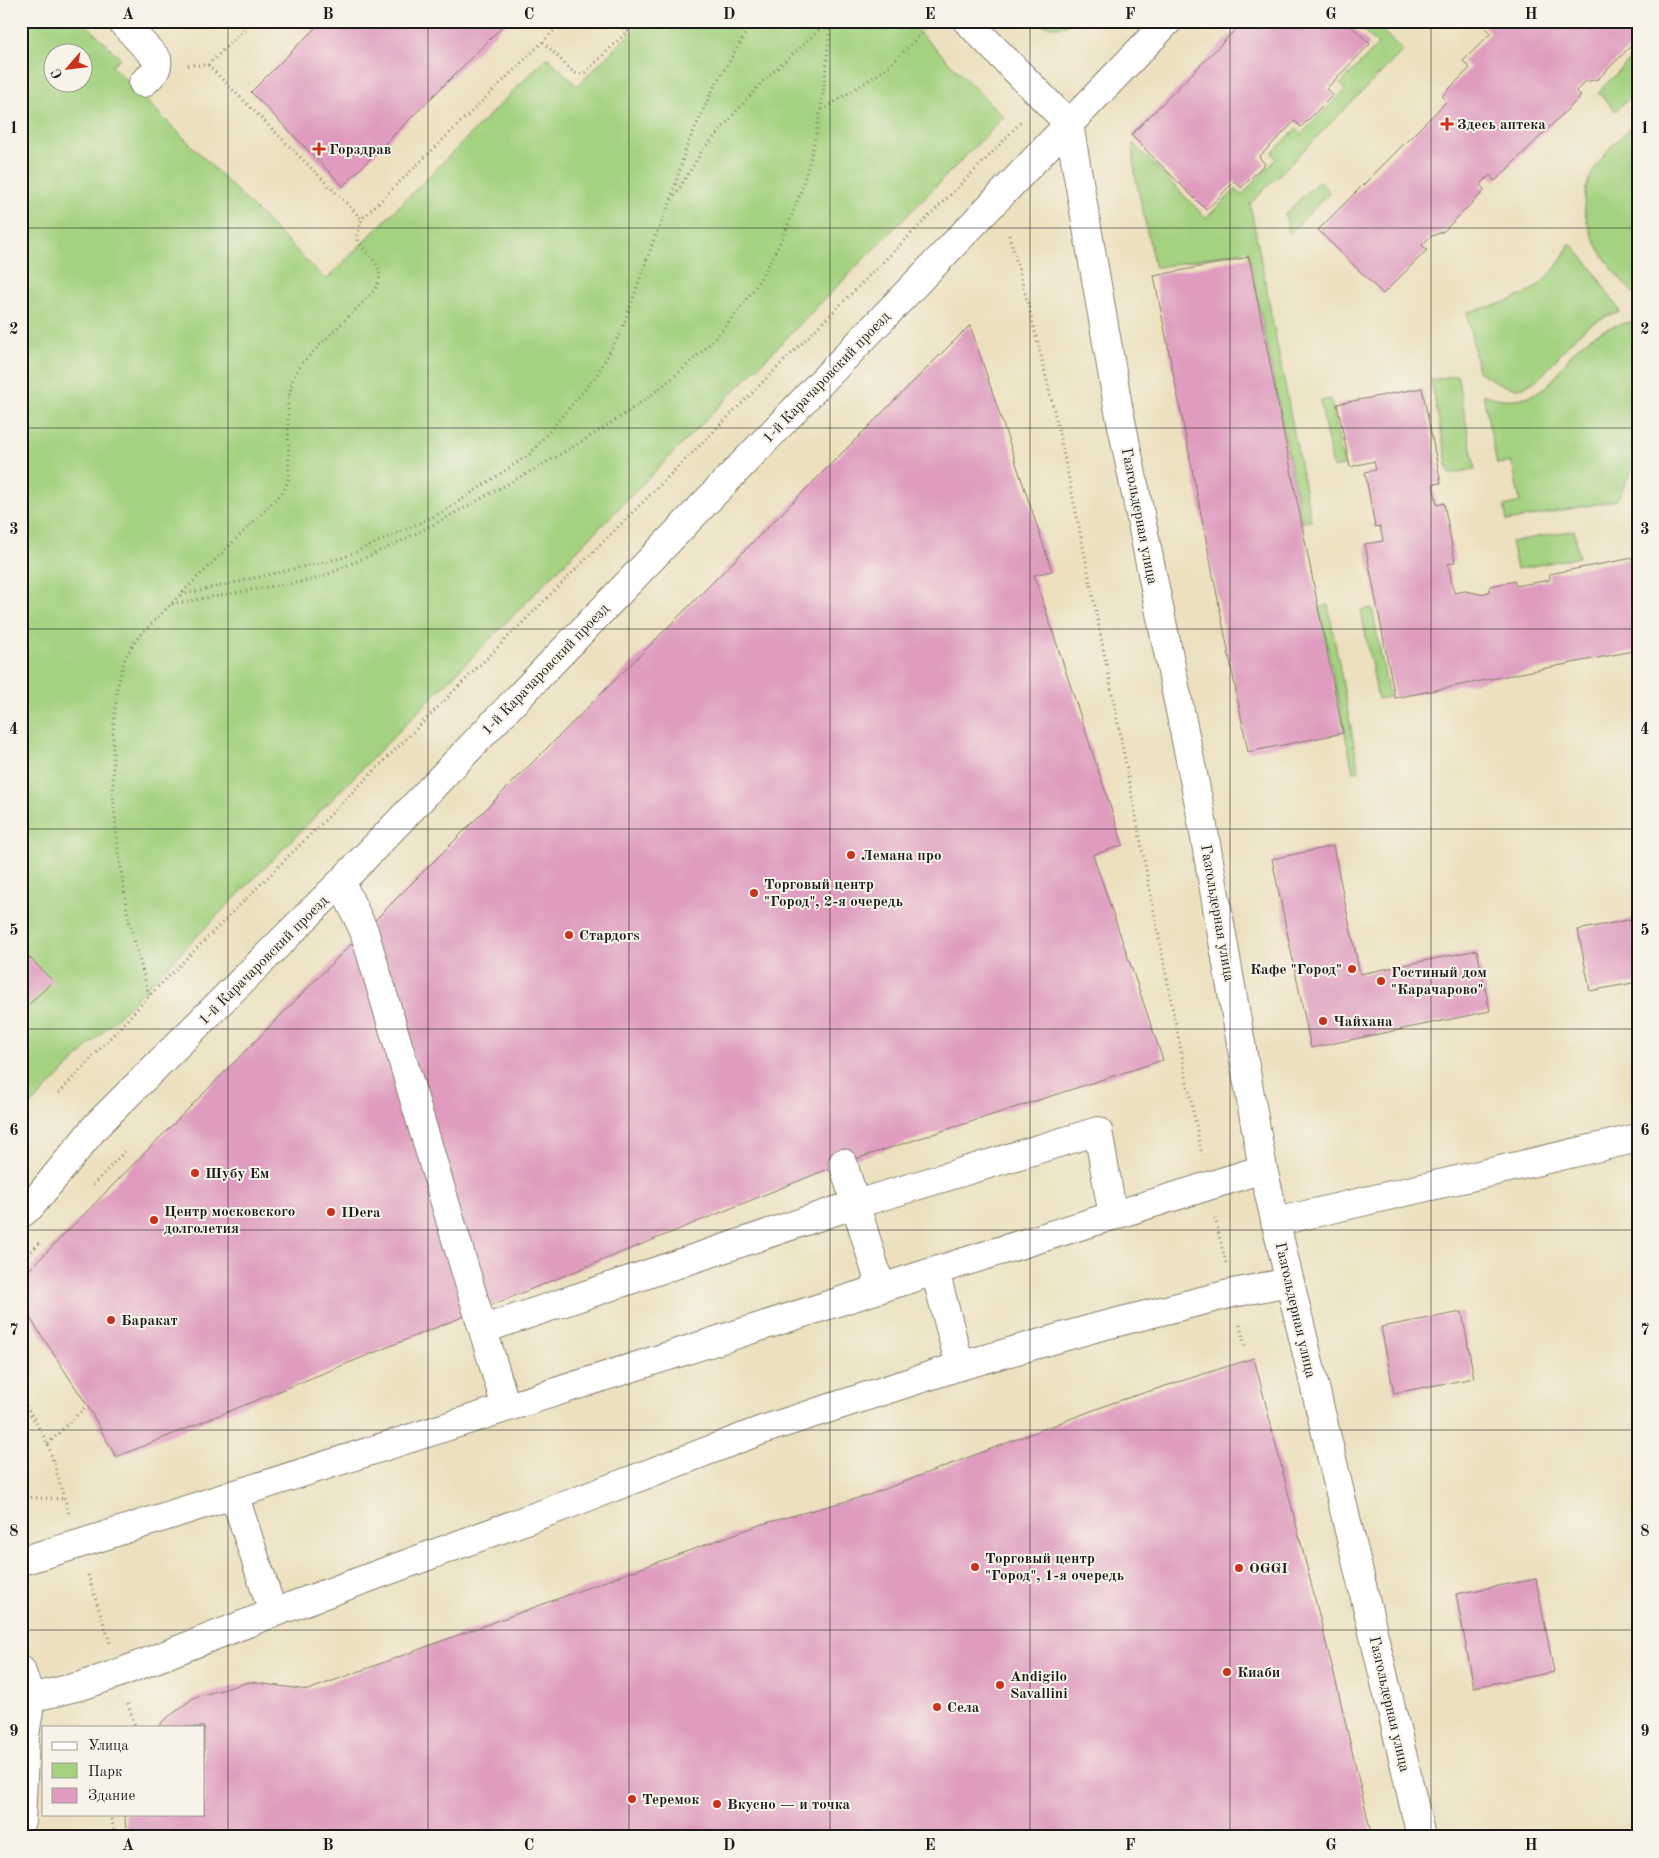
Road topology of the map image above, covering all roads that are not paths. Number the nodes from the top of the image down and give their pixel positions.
1 (120, 21) edge
2 (967, 21) edge
3 (1168, 21) edge
4 (144, 83) dead end
5 (1069, 124) junction
6 (341, 882) junction
7 (1638, 1138) edge
8 (844, 1163) dead end
9 (1263, 1170) junction
10 (856, 1204) junction
11 (21, 1214) edge
12 (1113, 1216) junction
13 (1275, 1222) junction
14 (934, 1271) junction
15 (1289, 1282) junction
16 (881, 1288) junction
17 (484, 1329) junction
18 (960, 1366) junction
19 (506, 1407) junction
20 (234, 1494) junction
21 (21, 1561) edge
22 (273, 1613) junction
23 (21, 1670) edge
24 (26, 1698) edge
25 (21, 1820) edge
26 (1421, 1837) edge

1 - 4 street
2 - 5 street
3 - 5 street
5 - 6 street, 1-й Карачаровский проезд
5 - 9 street, Газгольдерная улица
6 - 11 street, 1-й Карачаровский проезд
6 - 17 street
7 - 13 street
8 - 10 street
9 - 12 street
9 - 13 street, Газгольдерная улица
10 - 12 street
10 - 16 street
10 - 17 street
12 - 14 street
13 - 15 street, Газгольдерная улица
14 - 16 street
14 - 18 street
15 - 18 street
15 - 26 street, Газгольдерная улица
16 - 19 street
17 - 19 street
18 - 22 street
19 - 20 street
20 - 21 street
20 - 22 street
22 - 24 street
23 - 24 street
24 - 25 street

